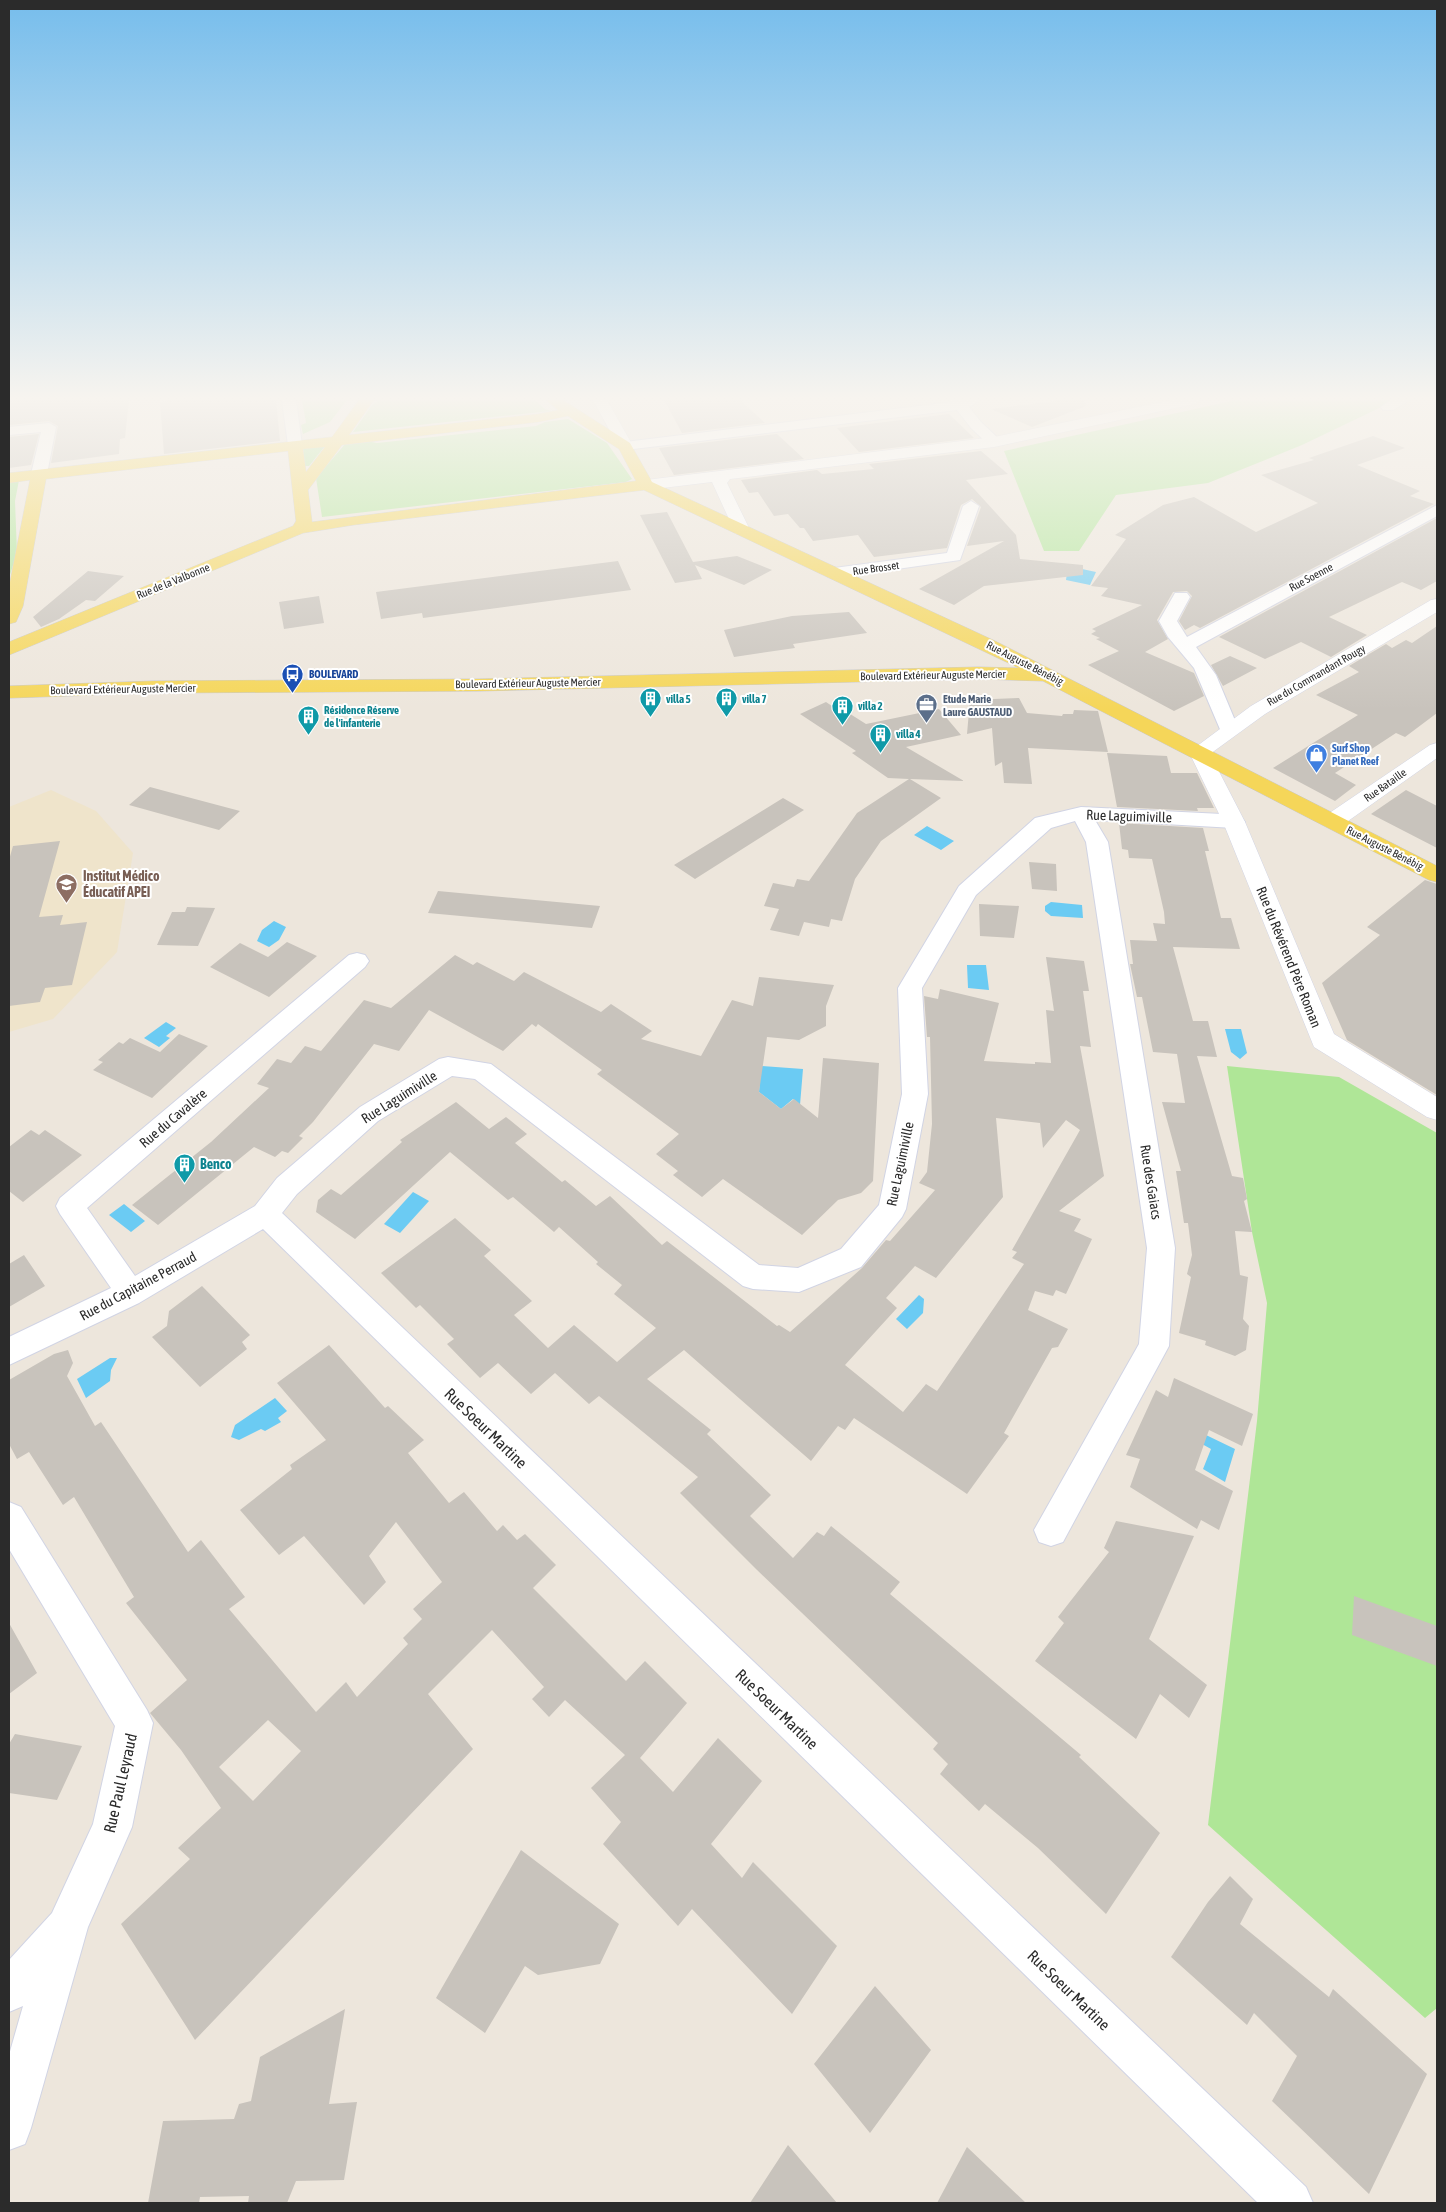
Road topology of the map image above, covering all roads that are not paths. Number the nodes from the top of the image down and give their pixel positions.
1 (34, 503) edge
2 (303, 503) edge
3 (493, 503) edge
4 (685, 503) edge
5 (728, 503) edge
6 (971, 506) dead end
7 (1437, 510) edge
8 (298, 529) junction
9 (742, 530) junction
10 (834, 573) junction
11 (1181, 597) dead end
12 (1437, 604) edge
13 (11, 611) edge
14 (77, 621) junction
15 (988, 645) junction
16 (1186, 645) junction
17 (9, 650) edge
18 (978, 673) junction
19 (1048, 675) junction
20 (13, 690) edge
21 (1228, 730) junction
22 (1437, 748) edge
23 (1199, 752) junction
24 (1081, 813) junction
25 (1333, 821) junction
26 (1234, 822) junction
27 (1437, 875) edge
28 (358, 961) dead end
29 (1437, 1110) edge
30 (265, 1214) junction
31 (129, 1294) junction
32 (9, 1352) edge
33 (9, 1518) edge
34 (1051, 1530) dead end
35 (68, 1924) junction
36 (9, 1990) edge
37 (9, 2128) edge
38 (1290, 2203) edge

1 - 13 main road
2 - 8 main road
3 - 8 main road, Rue de la Valbonne
4 - 9 main road, Rue Auguste Bénébig
5 - 9 street
6 - 10 street, Rue Brosset
7 - 16 street, Rue Soenne
8 - 14 main road, Rue de la Valbonne
9 - 10 main road, Rue Auguste Bénébig
10 - 15 main road, Rue Auguste Bénébig
11 - 16 street
12 - 21 street, Rue du Commandant Rougy
13 - 14 main road
14 - 17 main road, Rue de la Valbonne
15 - 18 main road
15 - 19 main road, Rue Auguste Bénébig
16 - 21 street
18 - 19 main road, Boulevard Extérieur Auguste Mercier
18 - 20 main road, Boulevard Extérieur Auguste Mercier
19 - 23 main road, Rue Auguste Bénébig
21 - 23 street, Rue du Commandant Rougy
22 - 25 street, Rue Bataille
23 - 25 main road, Rue Auguste Bénébig
23 - 26 street, Rue du Révérend Père Roman
24 - 26 street, Rue Laguimiville
24 - 30 street, Rue Laguimiville
24 - 34 street, Rue des Gaiacs
25 - 27 main road, Rue Auguste Bénébig
26 - 29 street, Rue du Révérend Père Roman
28 - 31 street, Rue du Cavalère
30 - 31 street, Rue du Capitaine Perraud
30 - 38 street, Rue Soeur Martine
31 - 32 street, Rue du Capitaine Perraud
33 - 35 street, Rue Paul Leyraud
35 - 36 street
35 - 37 street, Rue Paul Leyraud

